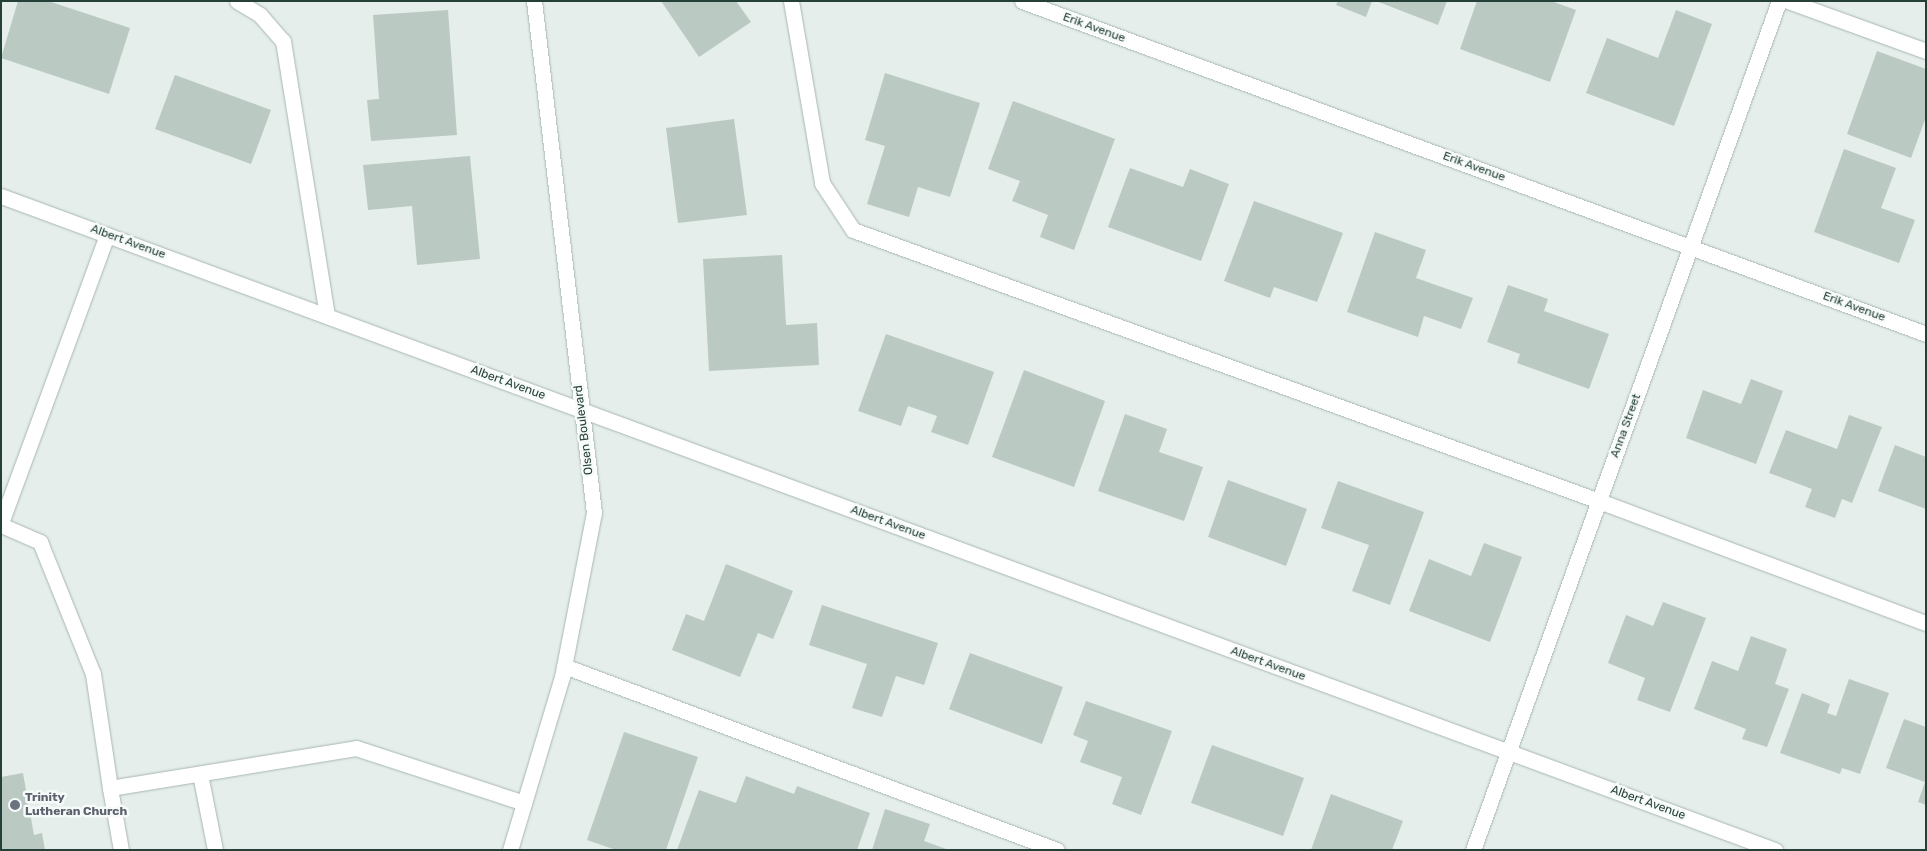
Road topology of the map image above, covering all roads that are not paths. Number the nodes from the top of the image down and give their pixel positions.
1 (237, 1) edge
2 (534, 1) edge
3 (791, 1) edge
4 (1022, 1) edge
5 (1779, 1) edge
6 (1788, 1) edge
7 (1926, 51) edge
8 (1, 196) edge
9 (107, 235) junction
10 (1691, 247) junction
11 (327, 316) junction
12 (1926, 334) edge
13 (582, 411) junction
14 (1599, 501) junction
15 (1, 524) edge
16 (1926, 623) edge
17 (564, 666) junction
18 (1508, 752) junction
19 (200, 774) junction
20 (110, 788) junction
21 (524, 803) junction
22 (121, 850) edge
23 (215, 850) edge
24 (510, 850) edge
25 (1057, 850) edge
26 (1473, 850) edge
27 (1775, 850) edge

1 - 11 street
2 - 13 street, Olsen Boulevard
3 - 14 street
4 - 10 street, Erik Avenue
5 - 10 street, Anna Street
6 - 7 street
8 - 9 street, Albert Avenue
9 - 11 street, Albert Avenue
9 - 15 street
10 - 12 street, Erik Avenue
10 - 14 street, Anna Street
11 - 13 street, Albert Avenue
13 - 17 street, Olsen Boulevard
13 - 18 street, Albert Avenue
14 - 16 street
14 - 18 street, Anna Street
15 - 20 street
17 - 21 street, Olsen Boulevard
17 - 25 street
18 - 26 street, Anna Street
18 - 27 street, Albert Avenue
19 - 20 street
19 - 21 street
19 - 23 street
20 - 22 street
21 - 24 street, Olsen Boulevard

